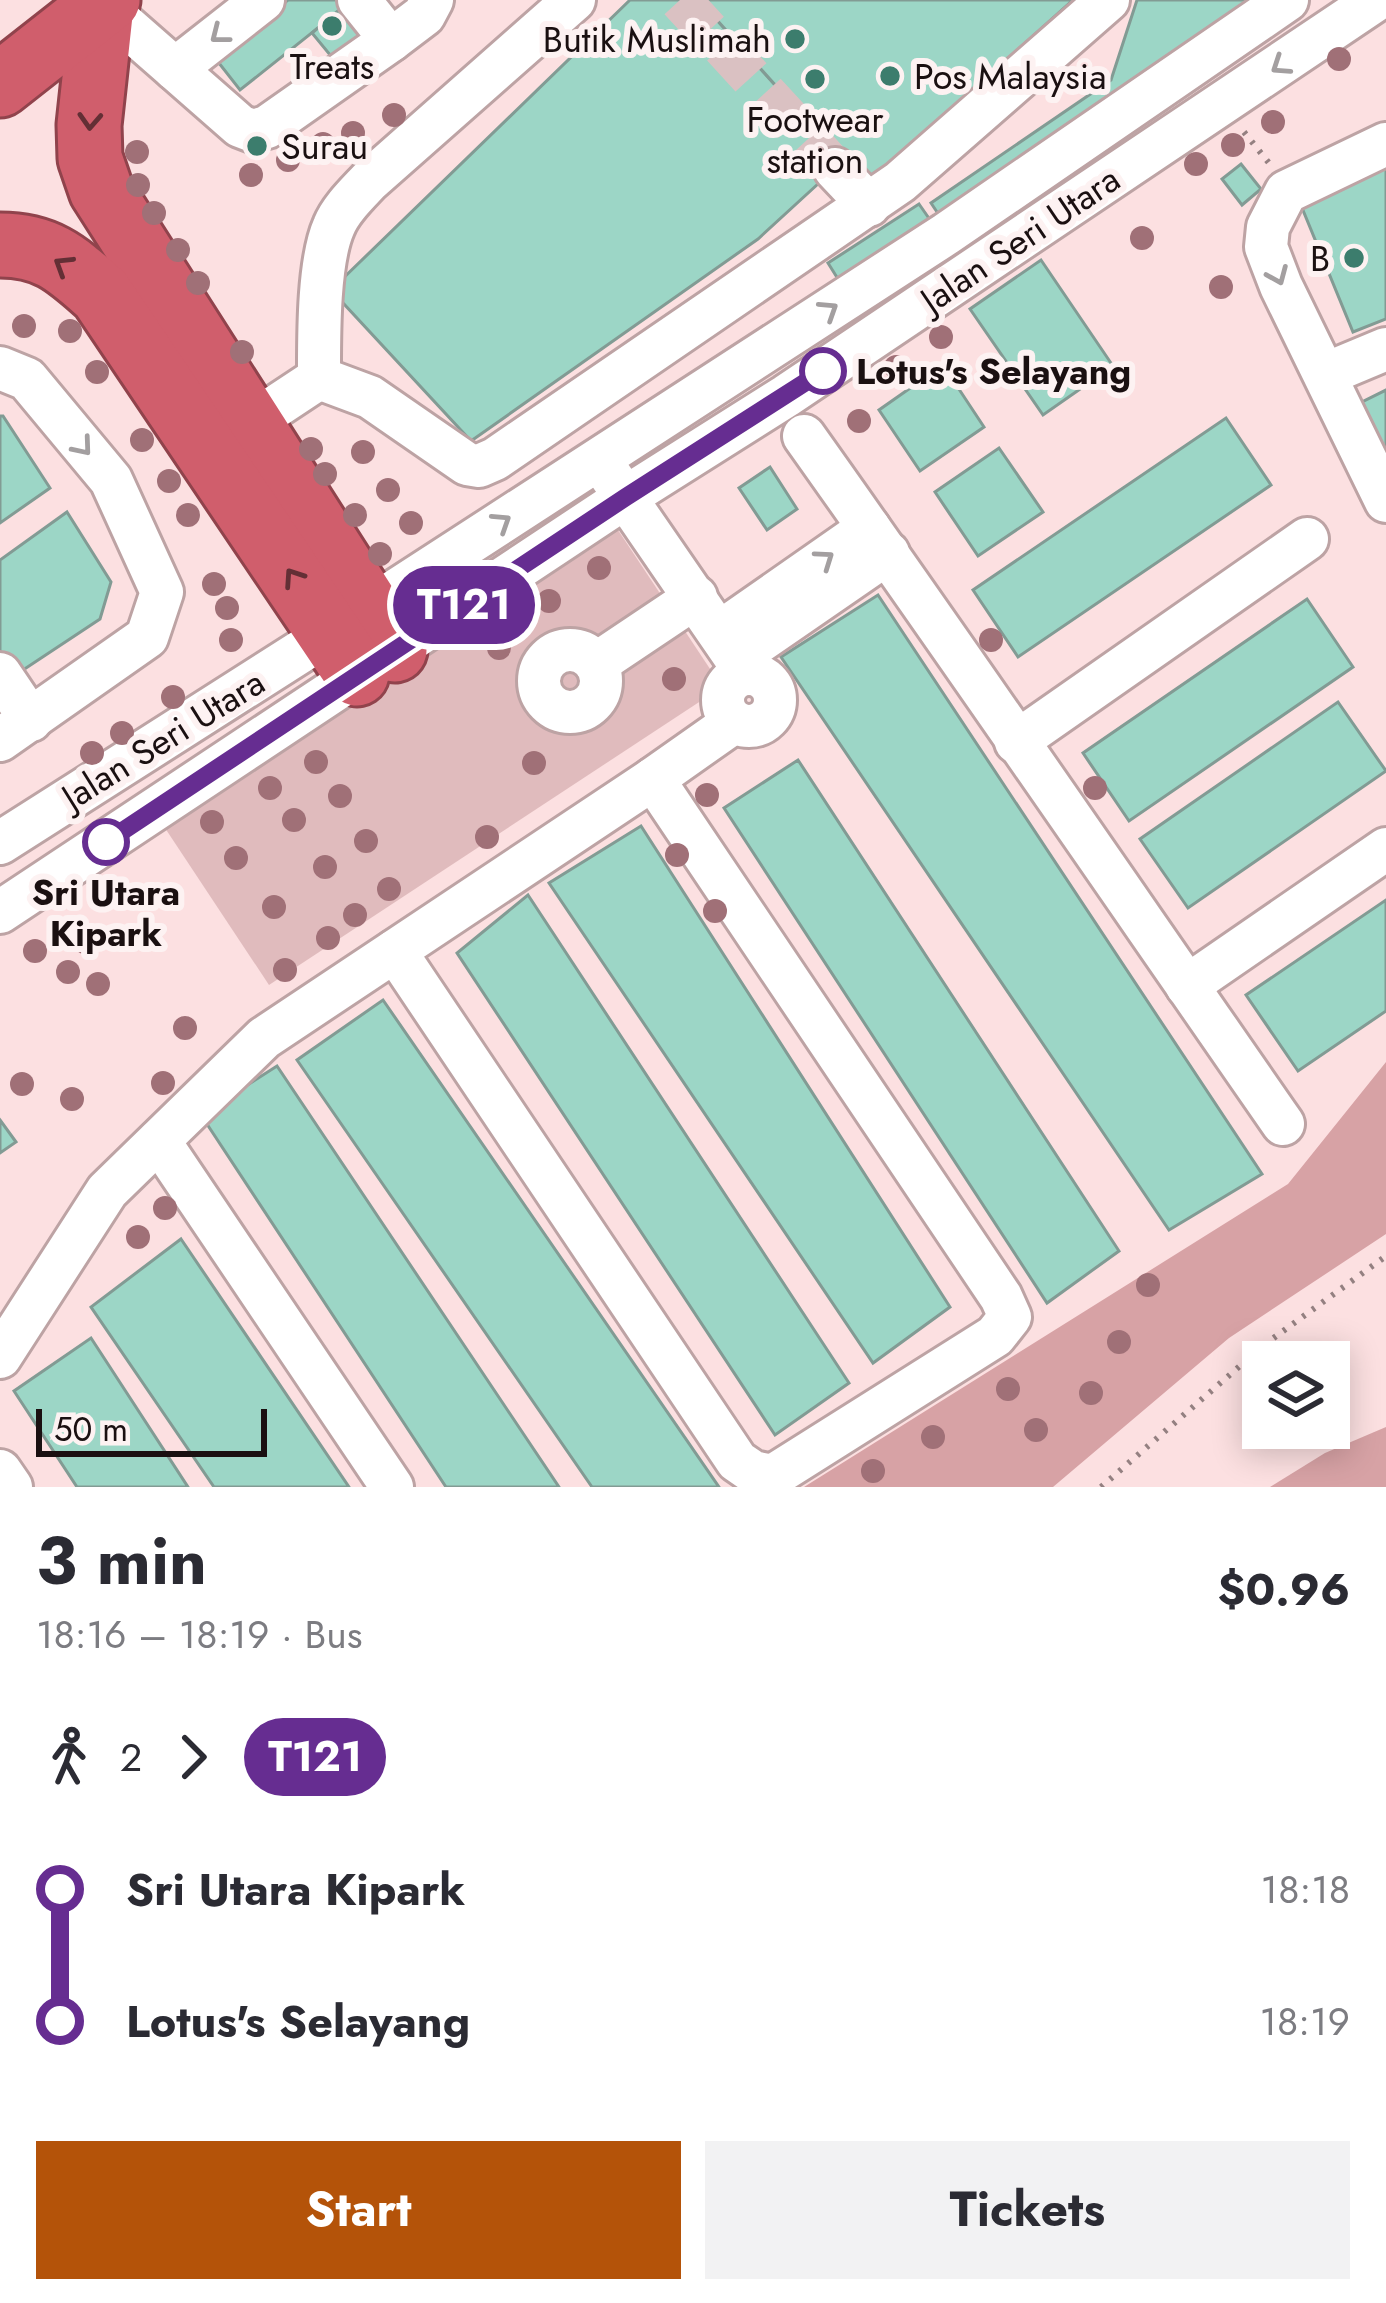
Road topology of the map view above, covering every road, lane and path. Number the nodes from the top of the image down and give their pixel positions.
1 (262, 0) edge
2 (358, 0) edge
3 (432, 0) edge
4 (574, 0) edge
5 (1108, 0) edge
6 (1287, 0) edge
7 (1376, 0) edge
8 (105, 3) edge
9 (392, 40) junction
10 (175, 69) junction
11 (0, 85) edge
12 (1240, 128) dead end
13 (1386, 144) edge
14 (1270, 163) dead end
15 (835, 169) tunnel mouth
16 (869, 205) junction
17 (0, 245) edge
18 (1386, 349) edge
19 (0, 368) edge
20 (1326, 374) junction
21 (319, 379) junction
22 (248, 424) junction
23 (804, 436) dead end
24 (599, 459) junction
25 (626, 497) junction
26 (1386, 501) edge
27 (1307, 539) dead end
28 (879, 541) junction
29 (725, 640) junction
30 (363, 641) junction
31 (596, 664) dead end
32 (0, 674) edge
33 (15, 730) edge
34 (1016, 742) junction
35 (653, 779) junction
36 (0, 843) edge
37 (1386, 849) edge
38 (0, 912) edge
39 (395, 951) junction
40 (1187, 986) junction
41 (1283, 1124) dead end
42 (159, 1141) junction
43 (1386, 1256) edge
44 (0, 1357) edge
45 (0, 1471) edge
46 (11, 1487) edge
47 (392, 1487) edge
48 (1101, 1487) edge

1 -> 10 street
2 - 9 street
3 - 9 street
4 - 21 street
5 - 16 street
24 -> 6 street, Jalan Seri Utara
7 -> 25 street, Jalan Seri Utara
8 - 10 street
8 - 11 highway
8 -> 22 highway
9 - 10 street
12 - 14 path
13 -> 20 street
15 - 16 street
16 - 21 street
30 -> 17 highway
18 - 20 street
19 -> 33 street
20 - 26 street
21 - 22 street
22 - 30 highway
23 - 28 street
24 - 25 street
30 -> 24 street, Jalan Seri Utara
25 - 29 street
25 - 30 street, Jalan Seri Utara
27 - 34 street
28 - 29 street
28 - 34 street
29 - 31 street
29 - 35 street
30 - 36 street, Jalan Seri Utara
30 - 38 street, Jalan Seri Utara
32 - 33 street
34 - 40 street
35 - 39 street
35 - 39 street
37 - 40 street
39 - 42 street
40 - 41 street
42 - 44 street
42 - 47 street
43 - 48 path
45 - 46 street

